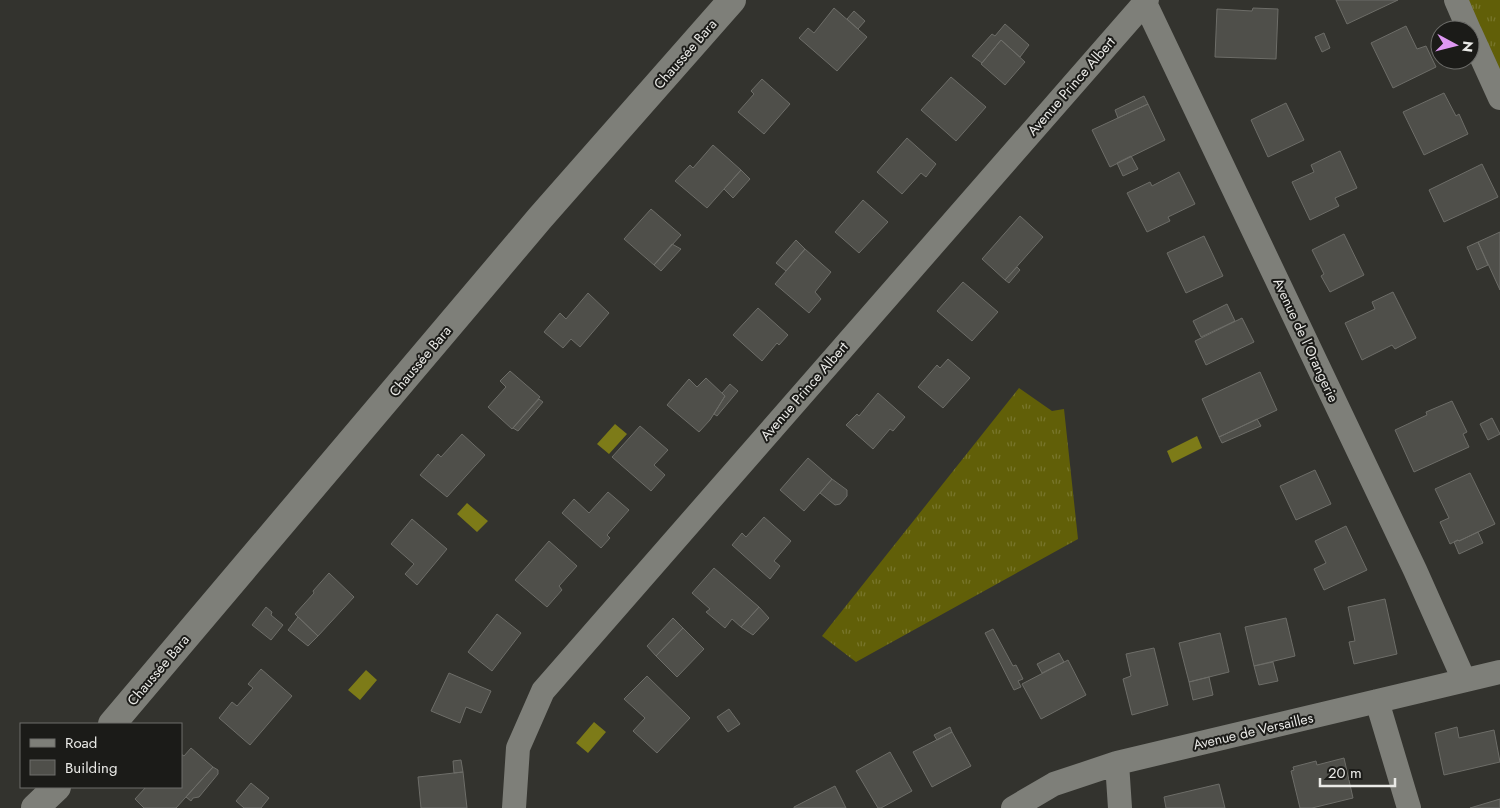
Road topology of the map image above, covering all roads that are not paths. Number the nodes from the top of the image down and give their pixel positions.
1 (732, 0) edge
2 (1456, 0) edge
3 (1146, 1) edge
4 (1465, 20) edge
5 (1480, 53) edge
6 (1500, 98) edge
7 (1500, 672) edge
8 (1464, 680) junction
9 (1377, 701) junction
10 (113, 723) edge
11 (1117, 763) junction
12 (56, 788) edge
13 (35, 808) edge
14 (514, 808) edge
15 (1013, 808) edge
16 (1120, 808) edge
17 (1409, 808) edge

1 - 10 main road, Chaussée Bara
2 - 4 street
3 - 8 street, Avenue de l'Orangerie
3 - 14 street, Avenue Prince Albert
5 - 6 street
7 - 8 street, Avenue de Versailles
8 - 9 street, Avenue de Versailles
9 - 11 street, Avenue de Versailles
9 - 17 street
11 - 15 street, Avenue de Versailles
11 - 16 street
12 - 13 main road

